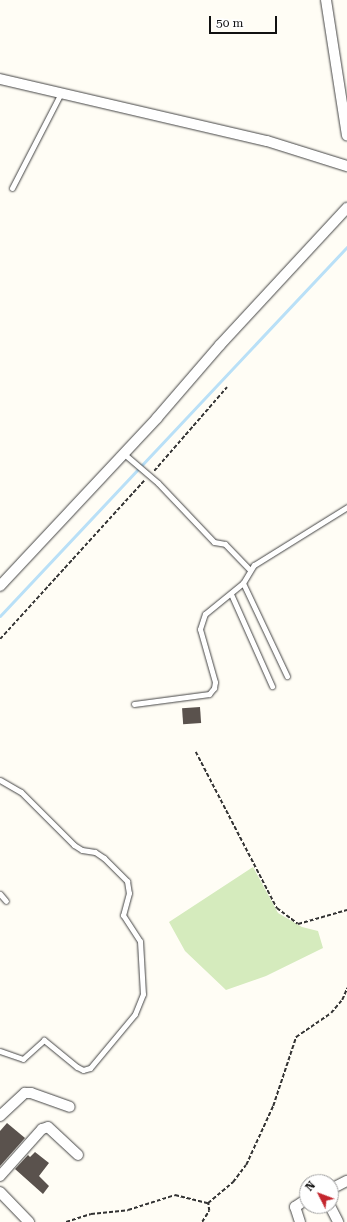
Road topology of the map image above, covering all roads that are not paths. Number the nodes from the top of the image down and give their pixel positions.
1 (326, 0) edge
2 (0, 79) edge
3 (60, 95) junction
4 (347, 135) edge
5 (347, 166) edge
6 (12, 188) dead end
7 (347, 208) edge
8 (123, 453) junction
9 (347, 507) edge
10 (249, 569) junction
11 (242, 583) junction
12 (0, 586) edge
13 (231, 594) junction
14 (287, 676) dead end
15 (272, 686) dead end
16 (134, 704) dead end
17 (0, 780) edge
18 (0, 894) edge
19 (6, 900) dead end
20 (0, 1051) edge
21 (70, 1107) dead end
22 (0, 1116) edge
23 (78, 1155) dead end
24 (0, 1176) edge
25 (0, 1192) edge
26 (299, 1204) edge
27 (29, 1222) edge
28 (300, 1222) edge

1 - 4 street
2 - 3 street
3 - 5 street
3 - 6 lane
7 - 8 street
8 - 10 lane
8 - 12 street
9 - 10 lane
10 - 11 lane
11 - 13 lane
11 - 14 lane
13 - 15 lane
13 - 16 lane
17 - 20 lane
18 - 19 lane
21 - 22 street
23 - 24 street
25 - 27 street
26 - 28 street

